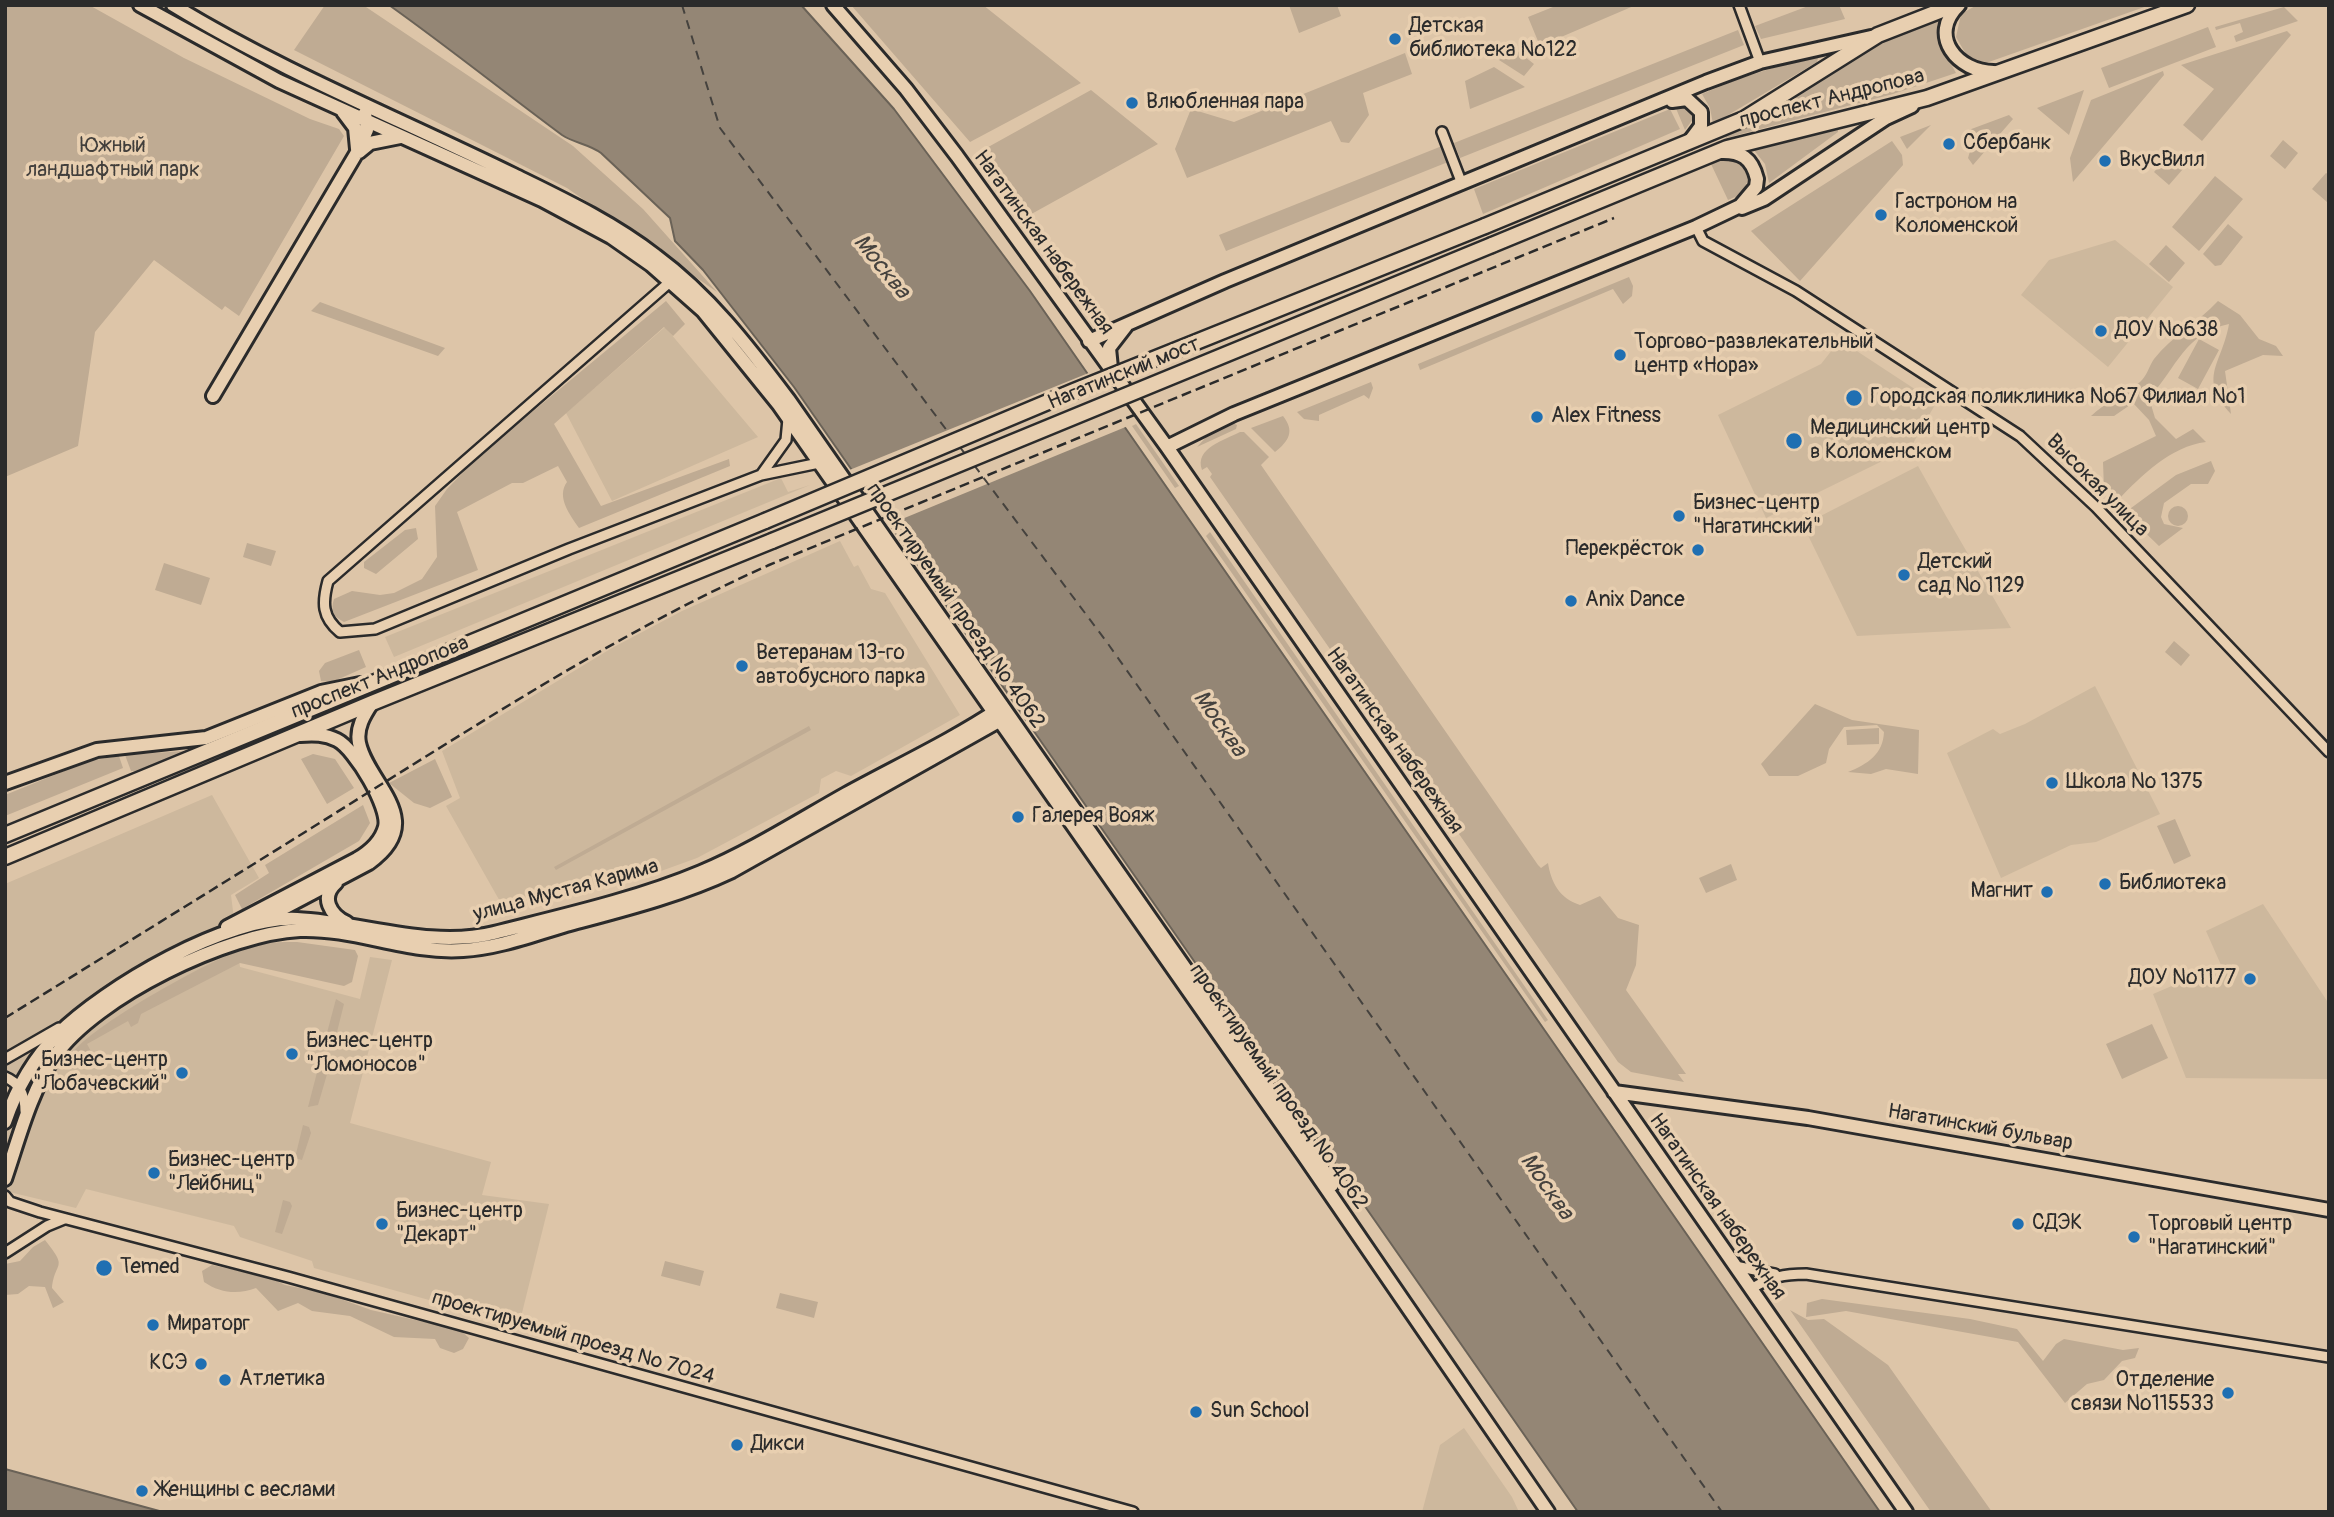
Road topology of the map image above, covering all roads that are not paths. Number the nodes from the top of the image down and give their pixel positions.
1 (140, 5) edge
2 (173, 5) edge
3 (833, 5) edge
4 (1739, 5) edge
5 (1957, 5) edge
6 (2187, 5) edge
7 (1878, 35) junction
8 (1760, 62) junction
9 (1994, 72) junction
10 (356, 99) junction
11 (1927, 99) junction
12 (1662, 103) junction
13 (340, 110) junction
14 (367, 120) junction
15 (1442, 132) dead end
16 (404, 136) junction
17 (1687, 143) junction
18 (1716, 152) junction
19 (356, 154) junction
20 (1462, 184) junction
21 (1731, 211) junction
22 (1485, 226) joint
23 (1696, 227) junction
24 (1492, 245) joint
25 (671, 281) junction
26 (1128, 323) junction
27 (1089, 341) junction
28 (1112, 371) junction
29 (213, 396) dead end
30 (788, 418) junction
31 (1167, 447) junction
32 (819, 463) junction
33 (761, 475) junction
34 (765, 521) joint
35 (772, 541) joint
36 (394, 676) junction
37 (372, 703) junction
38 (1001, 714) junction
39 (295, 735) junction
40 (2329, 752) edge
41 (5, 783) edge
42 (5, 835) edge
43 (7, 858) edge
44 (338, 881) junction
45 (294, 895) junction
46 (286, 914) junction
47 (350, 924) junction
48 (249, 925) junction
49 (302, 930) junction
50 (212, 936) junction
51 (208, 953) junction
52 (77, 1025) junction
53 (5, 1059) edge
54 (5, 1077) edge
55 (19, 1088) junction
56 (1614, 1091) junction
57 (1651, 1097) junction
58 (1626, 1110) junction
59 (26, 1116) junction
60 (5, 1122) edge
61 (5, 1179) edge
62 (5, 1196) edge
63 (2329, 1210) edge
64 (65, 1219) junction
65 (5, 1253) edge
66 (1735, 1266) junction
67 (1784, 1274) junction
68 (1751, 1289) junction
69 (2329, 1357) edge
70 (1133, 1512) edge
71 (1548, 1512) edge
72 (1906, 1512) edge

1 - 13 main road, проектируемый проезд № 4062
2 - 10 main road, проектируемый проезд № 4062
3 - 27 main road, Нагатинская набережная
4 - 8 street
5 - 7 main road, проспект Андропова
5 - 9 main road
6 - 9 main road, проспект Андропова
7 - 8 main road
7 - 17 main road, проспект Андропова
8 - 12 main road
9 - 11 main road, проспект Андропова
10 - 14 main road
10 - 38 main road, проектируемый проезд № 4062
11 - 18 main road, проспект Андропова
11 - 21 main road
12 - 17 main road
12 - 20 main road
13 - 14 main road, проектируемый проезд № 4062
13 - 19 main road
14 - 16 main road, проектируемый проезд № 4062
14 - 19 main road
15 - 20 street
16 - 19 main road
16 - 25 main road, проектируемый проезд № 4062
17 - 22 main road, проспект Андропова
18 - 21 main road
18 - 24 main road, проспект Андропова
19 - 29 main road
20 - 26 main road
21 - 23 main road
22 - 34 main road, Нагатинский мост, bridge
23 - 31 main road
23 - 40 street, Высокая улица
24 - 35 main road, Нагатинский мост, bridge
25 - 30 main road, проектируемый проезд № 4062
25 - 33 street
26 - 27 main road
26 - 28 main road
27 - 28 main road, Нагатинская набережная
28 - 31 main road, Нагатинская набережная
30 - 32 main road, проектируемый проезд № 4062
30 - 33 street
31 - 56 main road, Нагатинская набережная
32 - 33 street
32 - 38 main road, проектируемый проезд № 4062
34 - 36 main road, проспект Андропова
35 - 37 main road, проспект Андропова
36 - 41 main road
36 - 42 main road, проспект Андропова
37 - 39 main road, проспект Андропова
37 - 44 main road
38 - 47 main road, улица Мустая Карима
38 - 49 main road, улица Мустая Карима
38 - 71 main road, проектируемый проезд № 4062
39 - 43 main road, проспект Андропова
39 - 45 main road
44 - 46 main road
44 - 47 main road
45 - 46 main road
45 - 50 main road
46 - 47 main road, улица Мустая Карима
46 - 48 main road
46 - 49 main road
48 - 50 main road, улица Мустая Карима
48 - 51 main road
49 - 51 main road, улица Мустая Карима
50 - 52 main road, улица Мустая Карима
51 - 52 main road, улица Мустая Карима
52 - 53 street, улица Мустая Карима
52 - 55 main road
52 - 59 main road
54 - 55 street
55 - 59 street
55 - 60 main road
56 - 57 main road, Нагатинский бульвар
56 - 58 main road, Нагатинская набережная
57 - 58 main road
57 - 63 main road, Нагатинский бульвар
58 - 66 main road, Нагатинская набережная
59 - 61 main road
62 - 64 street, проектируемый проезд № 7024
64 - 65 street
64 - 70 street, проектируемый проезд № 7024
66 - 67 street
66 - 68 main road, Нагатинская набережная
67 - 68 street
67 - 69 street
68 - 72 main road, Нагатинская набережная

